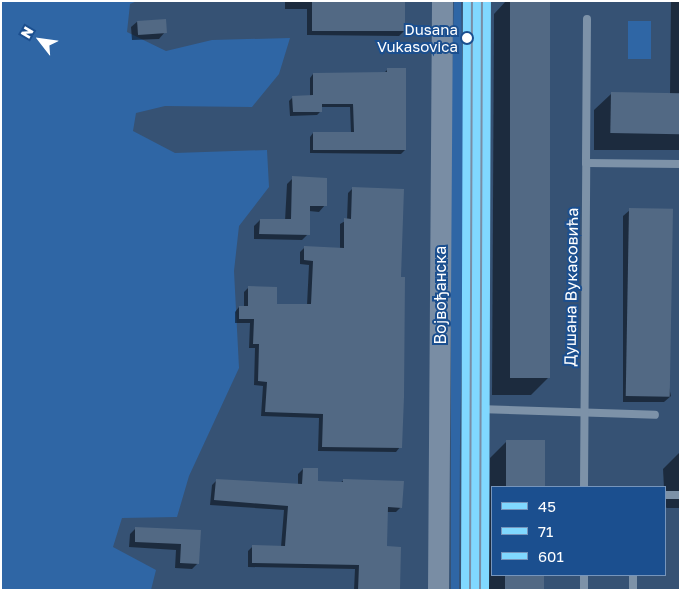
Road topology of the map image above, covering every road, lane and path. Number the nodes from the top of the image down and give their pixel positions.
1 (442, 1) edge
2 (477, 1) edge
3 (587, 19) dead end
4 (586, 163) junction
5 (680, 164) edge
6 (476, 409) junction
7 (584, 411) junction
8 (654, 415) dead end
9 (584, 486) edge
10 (666, 495) edge
11 (680, 495) edge
12 (584, 576) edge
13 (633, 576) edge
14 (438, 590) edge
15 (475, 590) edge
16 (584, 590) edge
17 (633, 590) edge

1 - 14 main road, Војвођанска
2 - 6 main road
3 - 4 lane, Душана Вукасовића
4 - 5 lane
4 - 7 lane, Душана Вукасовића
6 - 7 lane
6 - 15 main road
7 - 8 lane
7 - 9 lane
10 - 11 lane
12 - 16 lane
13 - 17 lane

